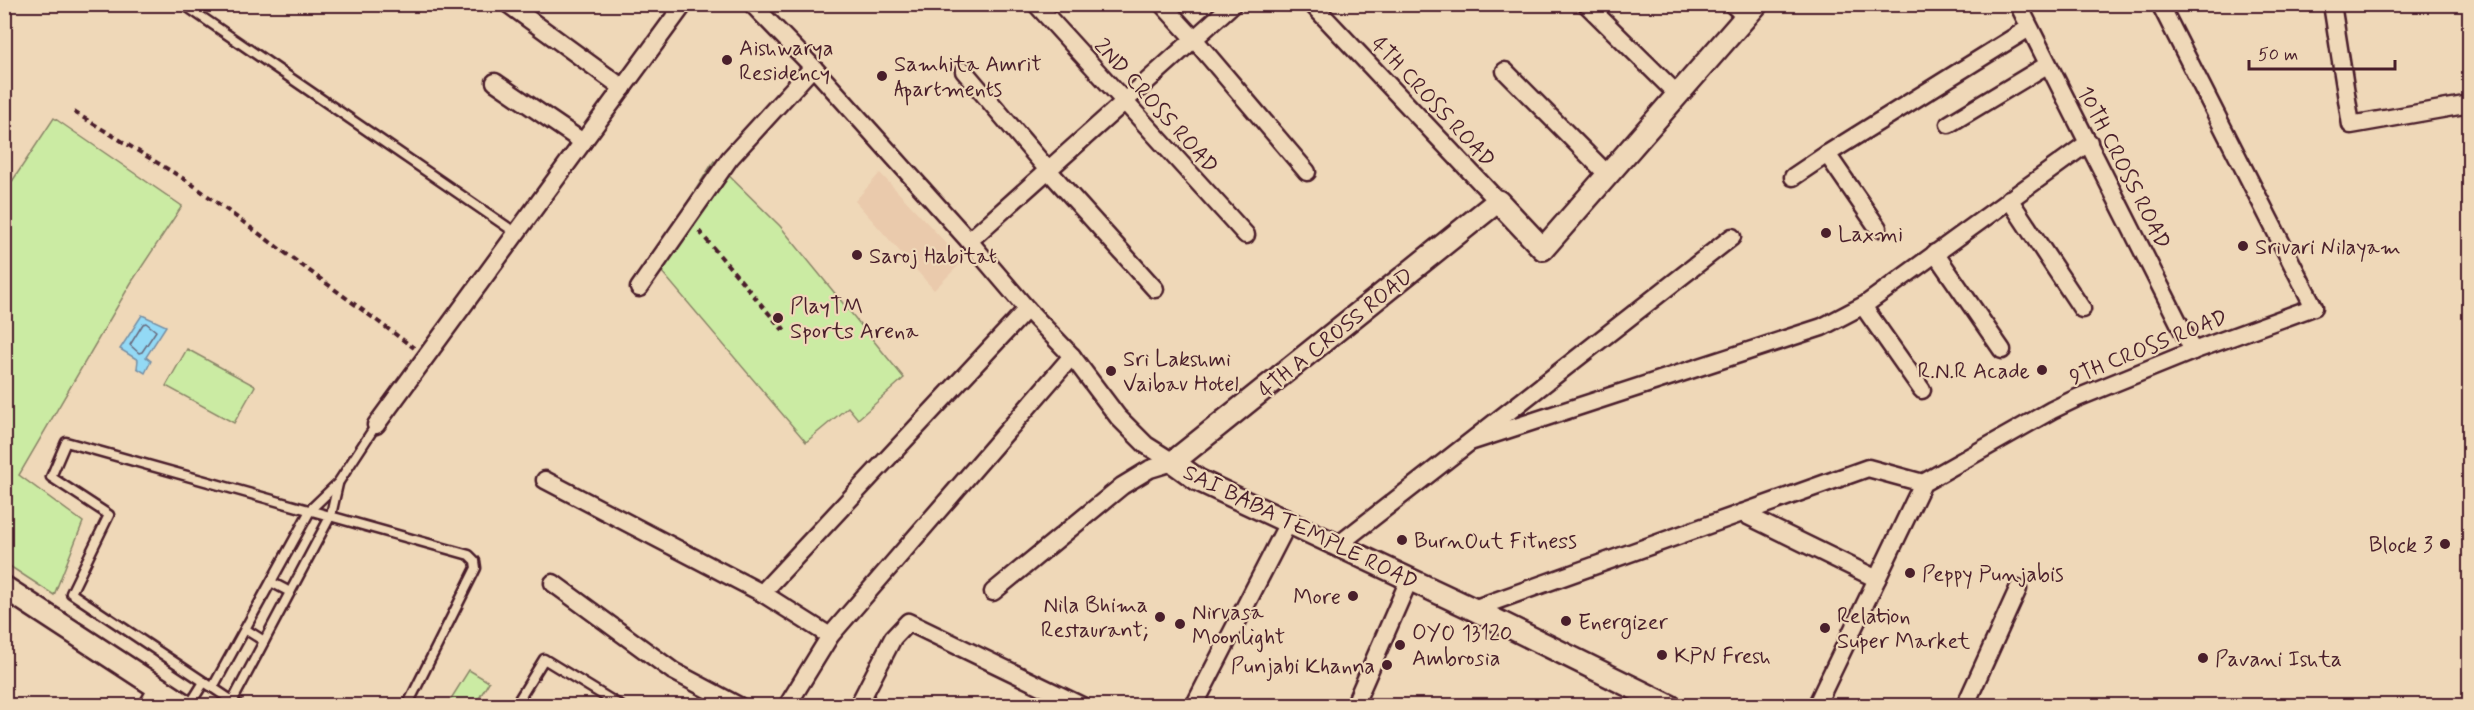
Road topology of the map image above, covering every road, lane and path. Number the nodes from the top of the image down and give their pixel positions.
1 (183, 4) edge
2 (508, 4) edge
3 (684, 4) edge
4 (752, 4) edge
5 (1036, 4) edge
6 (1162, 4) edge
7 (1233, 4) edge
8 (1312, 4) edge
9 (1586, 4) edge
10 (2018, 4) edge
11 (2160, 4) edge
12 (2332, 4) edge
13 (1745, 9) edge
14 (2029, 28) junction
15 (1194, 39) junction
16 (2047, 64) junction
17 (813, 67) junction
18 (964, 71) dead end
19 (1505, 71) dead end
20 (495, 82) dead end
21 (623, 88) junction
22 (1678, 95) junction
23 (1124, 102) junction
24 (2469, 104) edge
25 (74, 112) dead end
26 (1949, 124) dead end
27 (583, 142) junction
28 (2089, 142) junction
29 (1827, 154) junction
30 (1048, 170) junction
31 (1307, 172) dead end
32 (1608, 175) junction
33 (1793, 177) dead end
34 (2009, 199) junction
35 (1498, 201) junction
36 (687, 217) junction
37 (1878, 228) dead end
38 (516, 233) junction
39 (1245, 235) dead end
40 (1732, 237) dead end
41 (969, 241) junction
42 (1935, 253) junction
43 (639, 288) dead end
44 (1155, 289) dead end
45 (1863, 306) junction
46 (1026, 309) junction
47 (2082, 309) dead end
48 (788, 325) dead end
49 (2002, 350) dead end
50 (2193, 351) junction
51 (1071, 356) junction
52 (426, 357) junction
53 (1922, 390) dead end
54 (376, 425) joint
55 (1473, 441) junction
56 (1173, 462) junction
57 (545, 480) dead end
58 (338, 483) junction
59 (1923, 483) junction
60 (311, 509) junction
61 (1742, 513) junction
62 (331, 515) junction
63 (1287, 523) junction
64 (1338, 545) junction
65 (1877, 579) junction
66 (1409, 580) junction
67 (272, 582) junction
68 (553, 583) dead end
69 (4, 587) edge
70 (2018, 589) dead end
71 (290, 592) junction
72 (993, 592) dead end
73 (762, 593) junction
74 (1473, 609) junction
75 (245, 629) junction
76 (830, 636) junction
77 (264, 641) junction
78 (204, 682) junction
79 (155, 686) junction
80 (213, 687) junction
81 (237, 703) edge
82 (143, 705) edge
83 (187, 705) edge
84 (407, 705) edge
85 (515, 705) edge
86 (621, 705) edge
87 (739, 705) edge
88 (787, 705) edge
89 (858, 705) edge
90 (1082, 705) edge
91 (1194, 705) edge
92 (1354, 705) edge
93 (1670, 705) edge
94 (1816, 705) edge
95 (1965, 705) edge

1 - 38 lane
2 - 21 street
3 - 21 street
4 - 17 street, SAI BABA TEMPLE ROAD
5 - 23 street, 2ND CROSS ROAD
6 - 15 street
7 - 15 street
8 - 35 street, 4TH CROSS ROAD
9 - 22 street
10 - 14 street, 10TH CROSS ROAD
11 - 50 street, 9TH CROSS ROAD
12 - 24 street
13 - 22 street
14 - 16 street, 10TH CROSS ROAD
14 - 29 street
15 - 23 street
15 - 31 street
16 - 26 street
16 - 28 street, 10TH CROSS ROAD
17 - 36 street
17 - 41 street, SAI BABA TEMPLE ROAD
18 - 30 street
19 - 32 street
20 - 27 street
21 - 27 street
22 - 32 street
23 - 30 street
23 - 39 street, 2ND CROSS ROAD
25 - 52 path
27 - 38 street
28 - 34 street
28 - 50 street, 10TH CROSS ROAD
29 - 33 street
29 - 37 street
30 - 41 street
30 - 44 street
32 - 35 street
34 - 42 street
34 - 47 street
35 - 56 street, 4TH A CROSS ROAD
36 - 43 street
36 - 48 path
38 - 52 street
40 - 55 street
41 - 46 street, SAI BABA TEMPLE ROAD
42 - 45 street
42 - 49 street
45 - 53 street
45 - 55 street
46 - 51 street, SAI BABA TEMPLE ROAD
46 - 73 street
50 - 59 street, 9TH CROSS ROAD
51 - 56 street, SAI BABA TEMPLE ROAD
51 - 76 street
52 - 54 street
54 - 58 lane
55 - 64 street
56 - 63 street, SAI BABA TEMPLE ROAD
56 - 72 street
57 - 73 street
58 - 60 lane
58 - 62 lane
59 - 61 street
59 - 65 street
60 - 62 lane
60 - 67 lane
60 - 78 lane
61 - 65 street
61 - 74 street
62 - 71 lane
62 - 84 lane
63 - 64 street, SAI BABA TEMPLE ROAD
63 - 91 street
64 - 66 street, SAI BABA TEMPLE ROAD
65 - 94 street
66 - 74 street, SAI BABA TEMPLE ROAD
66 - 92 street
67 - 71 lane
67 - 75 lane
68 - 87 street
69 - 79 street
70 - 95 street
71 - 77 lane
73 - 76 street
74 - 93 street, SAI BABA TEMPLE ROAD
75 - 77 lane
75 - 80 lane
76 - 88 street
77 - 81 lane
78 - 80 lane
78 - 83 lane
79 - 82 lane
79 - 83 street
80 - 81 lane
85 - 86 lane
89 - 90 street

